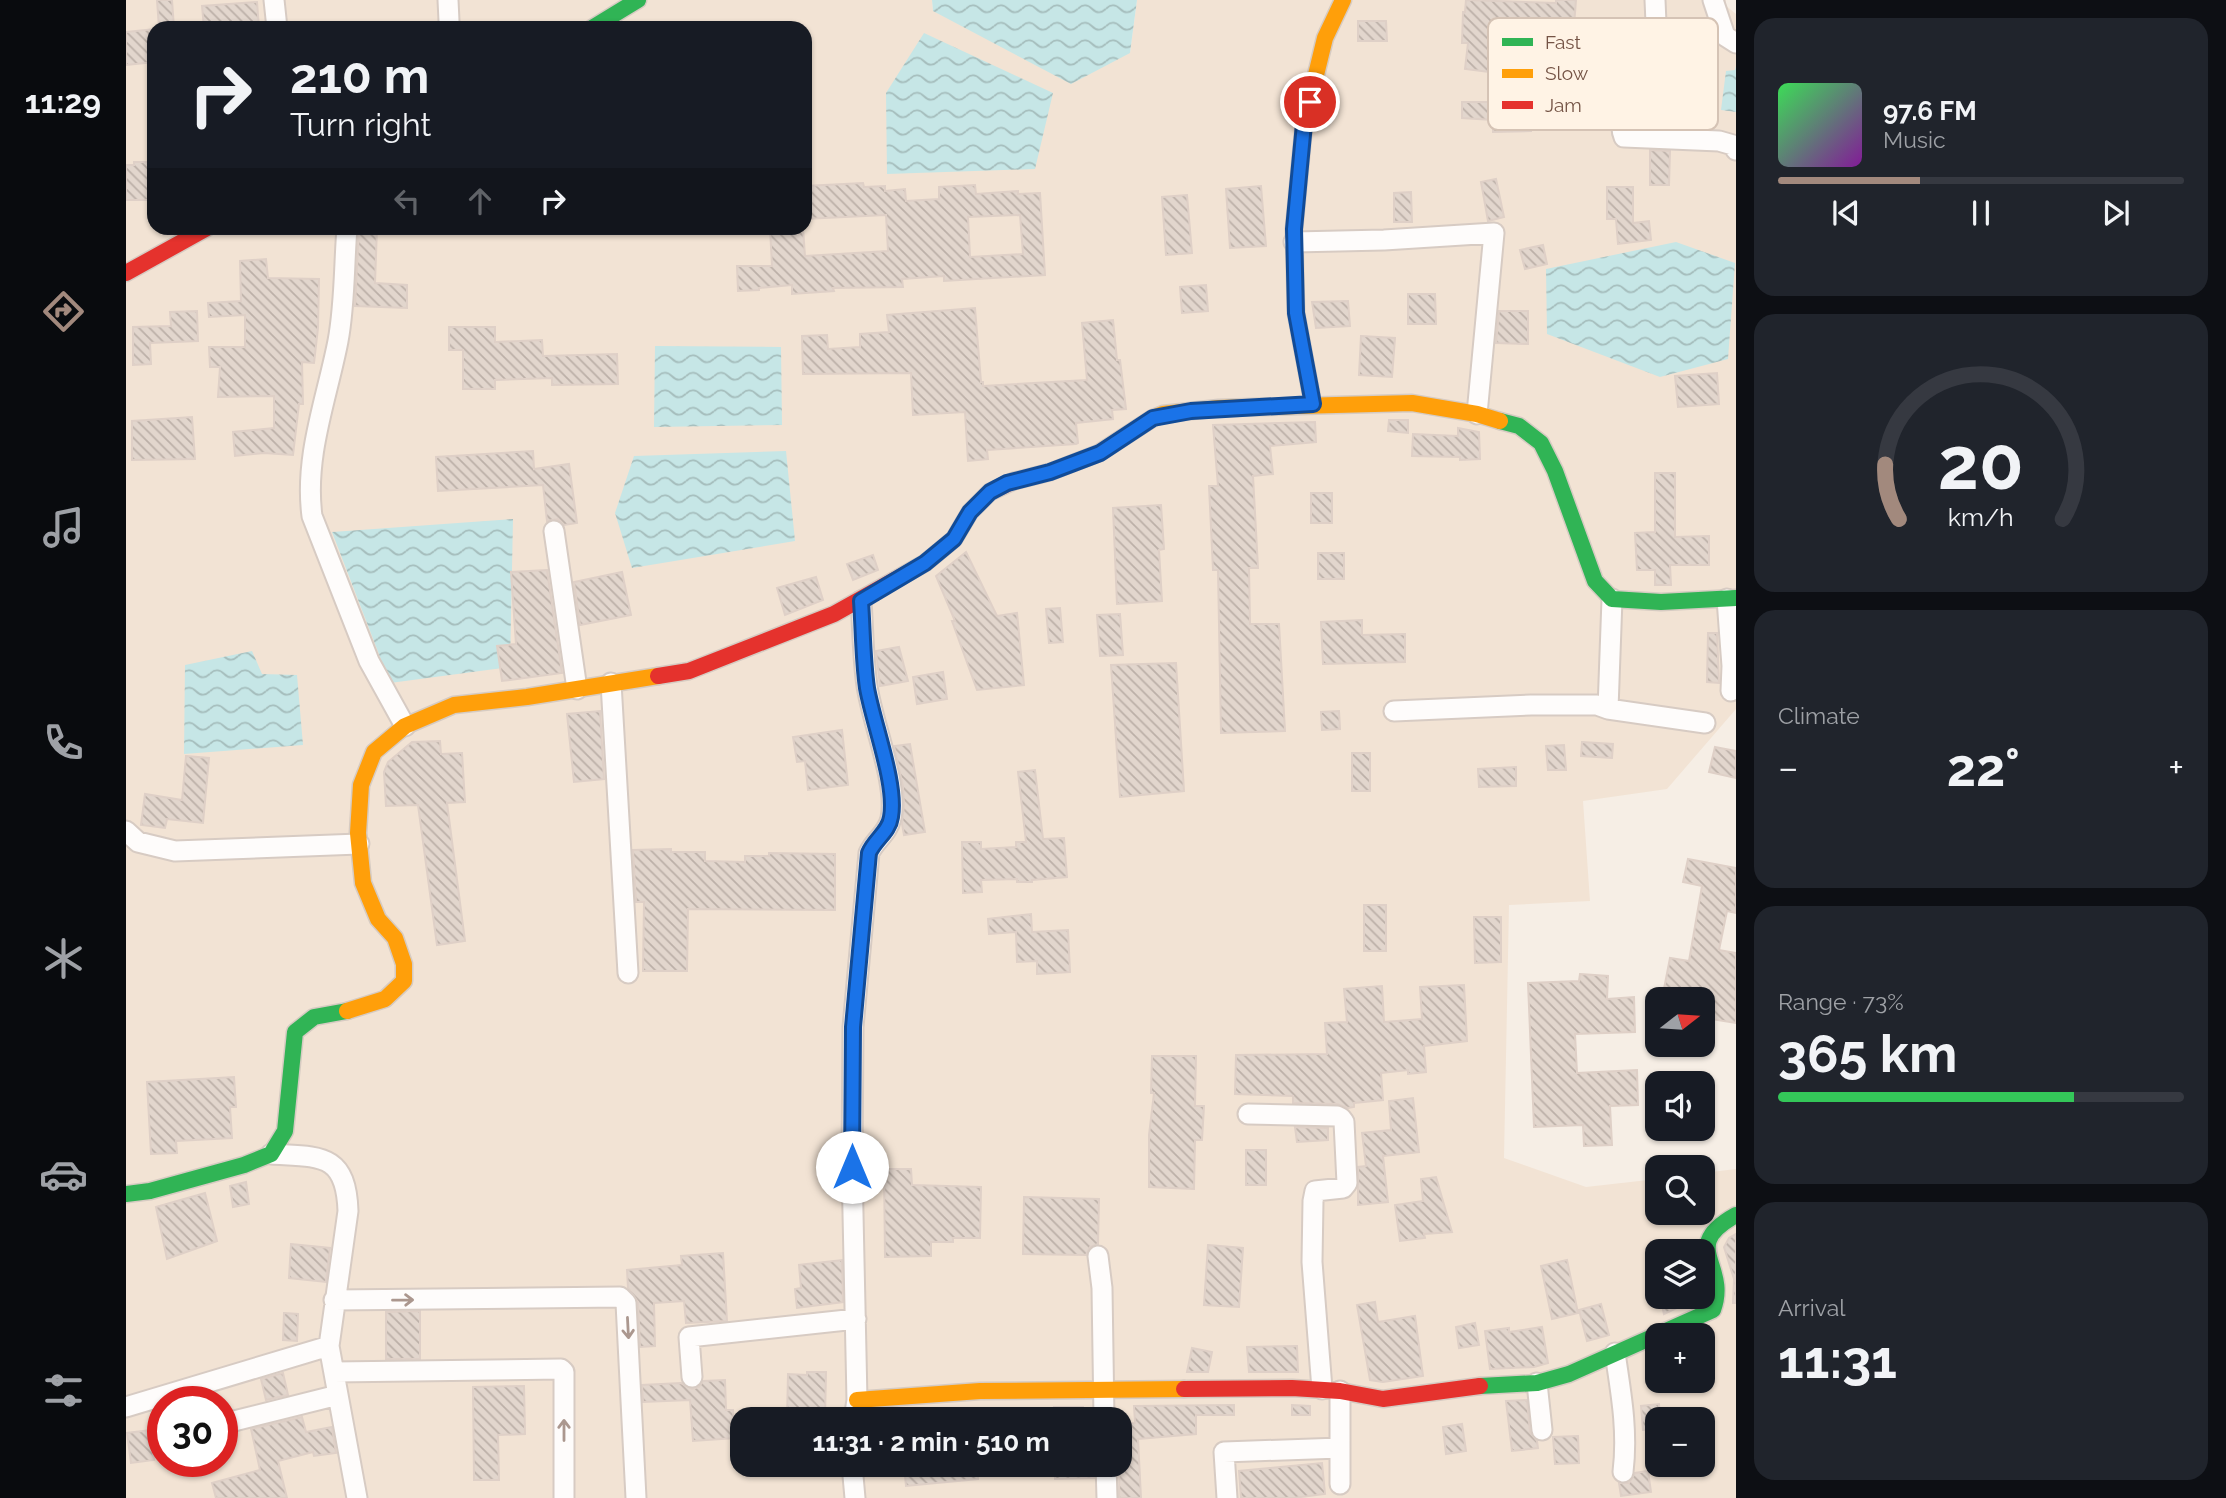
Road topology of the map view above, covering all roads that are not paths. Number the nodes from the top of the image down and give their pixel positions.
1 (274, 0) edge
2 (448, 0) edge
3 (638, 0) edge
4 (1343, 0) edge
5 (1655, 0) edge
6 (1713, 0) edge
7 (1656, 18) edge
8 (276, 21) edge
9 (449, 21) dead end
10 (604, 21) edge
11 (1736, 43) edge
12 (1622, 130) edge
13 (1736, 150) edge
14 (194, 235) edge
15 (345, 235) edge
16 (1294, 242) junction
17 (126, 273) edge
18 (1313, 404) junction
19 (1477, 414) junction
20 (554, 531) dead end
21 (1731, 598) edge
22 (1612, 599) junction
23 (861, 601) junction
24 (611, 683) junction
25 (577, 689) junction
26 (1731, 691) dead end
27 (1608, 709) junction
28 (1394, 711) dead end
29 (1705, 723) dead end
30 (405, 726) junction
31 (126, 831) edge
32 (359, 844) junction
33 (628, 973) dead end
34 (1248, 1114) dead end
35 (271, 1154) junction
36 (126, 1194) edge
37 (1736, 1215) edge
38 (1098, 1256) dead end
39 (334, 1300) junction
40 (856, 1319) junction
41 (329, 1346) junction
42 (1615, 1353) junction
43 (334, 1372) junction
44 (692, 1377) dead end
45 (1537, 1383) junction
46 (218, 1386) edge
47 (1331, 1390) junction
48 (1103, 1391) junction
49 (338, 1395) junction
50 (147, 1403) edge
51 (126, 1407) edge
52 (856, 1407) edge
53 (870, 1407) edge
54 (1104, 1407) edge
55 (238, 1420) edge
56 (1542, 1430) dead end
57 (1340, 1448) junction
58 (1623, 1472) dead end
59 (853, 1477) edge
60 (1106, 1477) edge
61 (1339, 1485) dead end
62 (357, 1498) edge
63 (564, 1498) edge
64 (636, 1498) edge
65 (855, 1498) edge
66 (1107, 1498) edge
67 (1227, 1498) edge

1 - 8 street
2 - 9 street
3 - 10 street
4 - 16 street
5 - 7 street
6 - 11 street
12 - 13 street
14 - 17 street
15 - 30 street
16 - 18 street
16 - 19 street
18 - 19 street
18 - 23 street
19 - 22 street
20 - 25 street
21 - 22 street
21 - 26 street
22 - 27 street
23 - 24 street
23 - 40 street
24 - 25 street
24 - 33 street
25 - 30 street
27 - 28 street
27 - 29 street
30 - 32 street
31 - 32 street
32 - 35 street
34 - 47 street
35 - 36 street
35 - 39 street
37 - 42 street
38 - 48 street
39 - 41 street
39 -> 64 street
40 - 44 street
40 - 52 street
41 - 43 street
41 - 46 street
42 - 45 street
42 - 58 street
43 - 49 street
63 -> 43 street
45 - 47 street
45 - 56 street
47 - 48 street
47 - 57 street
48 - 53 street
48 - 54 street
49 - 55 street
49 - 62 street
50 - 51 street
57 - 61 street
57 - 67 street
59 - 65 street
60 - 66 street

